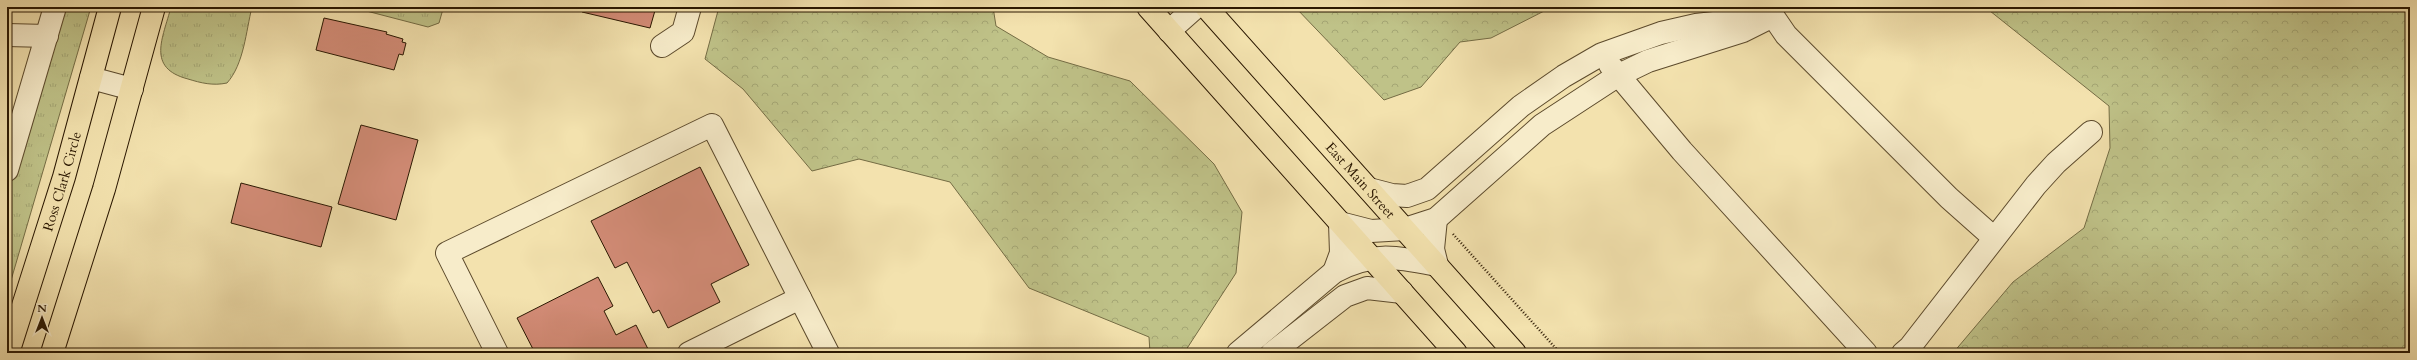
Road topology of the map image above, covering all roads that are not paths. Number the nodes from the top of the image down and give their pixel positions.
1 (55, 7) edge
2 (110, 7) edge
3 (154, 7) edge
4 (690, 7) edge
5 (1148, 7) edge
6 (1196, 7) edge
7 (1206, 7) edge
8 (1773, 16) junction
9 (1169, 31) junction
10 (1661, 33) junction
11 (7, 35) edge
12 (47, 36) junction
13 (662, 46) dead end
14 (1602, 54) junction
15 (1669, 54) junction
16 (1617, 76) junction
17 (91, 78) junction
18 (132, 89) junction
19 (2091, 132) dead end
20 (7, 170) edge
21 (1369, 188) junction
22 (1438, 218) junction
23 (1340, 223) junction
24 (1405, 229) junction
25 (1994, 238) junction
26 (1371, 258) junction
27 (1437, 265) junction
28 (1334, 272) junction
29 (1402, 292) junction
30 (800, 298) junction
31 (8, 353) edge
32 (52, 353) edge
33 (497, 353) edge
34 (690, 353) edge
35 (828, 353) edge
36 (1238, 353) edge
37 (1272, 353) edge
38 (1456, 353) edge
39 (1515, 353) edge
40 (1866, 353) edge
41 (1903, 353) edge

1 - 12 street
2 - 17 highway, Ross Clark Circle
3 - 18 highway
4 - 13 street
5 - 9 highway
6 - 9 street
7 - 21 highway, East Main Street
8 - 10 street
8 - 15 street
8 - 25 street
9 - 23 highway
10 - 14 street
10 - 15 street
11 - 12 street
12 - 20 street
14 - 16 street
14 - 21 street
15 - 16 street
16 - 22 street
16 - 40 street
17 - 18 street
17 - 31 highway, Ross Clark Circle
18 - 32 highway
19 - 25 street
21 - 24 highway, East Main Street
22 - 24 street
22 - 27 street
23 - 24 street
23 - 26 highway
23 - 28 street
24 - 27 highway, East Main Street
25 - 41 street
26 - 27 street
26 - 28 street
26 - 29 highway
27 - 39 highway, East Main Street
28 - 36 street
29 - 37 street
29 - 38 highway
30 - 33 street
30 - 34 street
30 - 35 street

